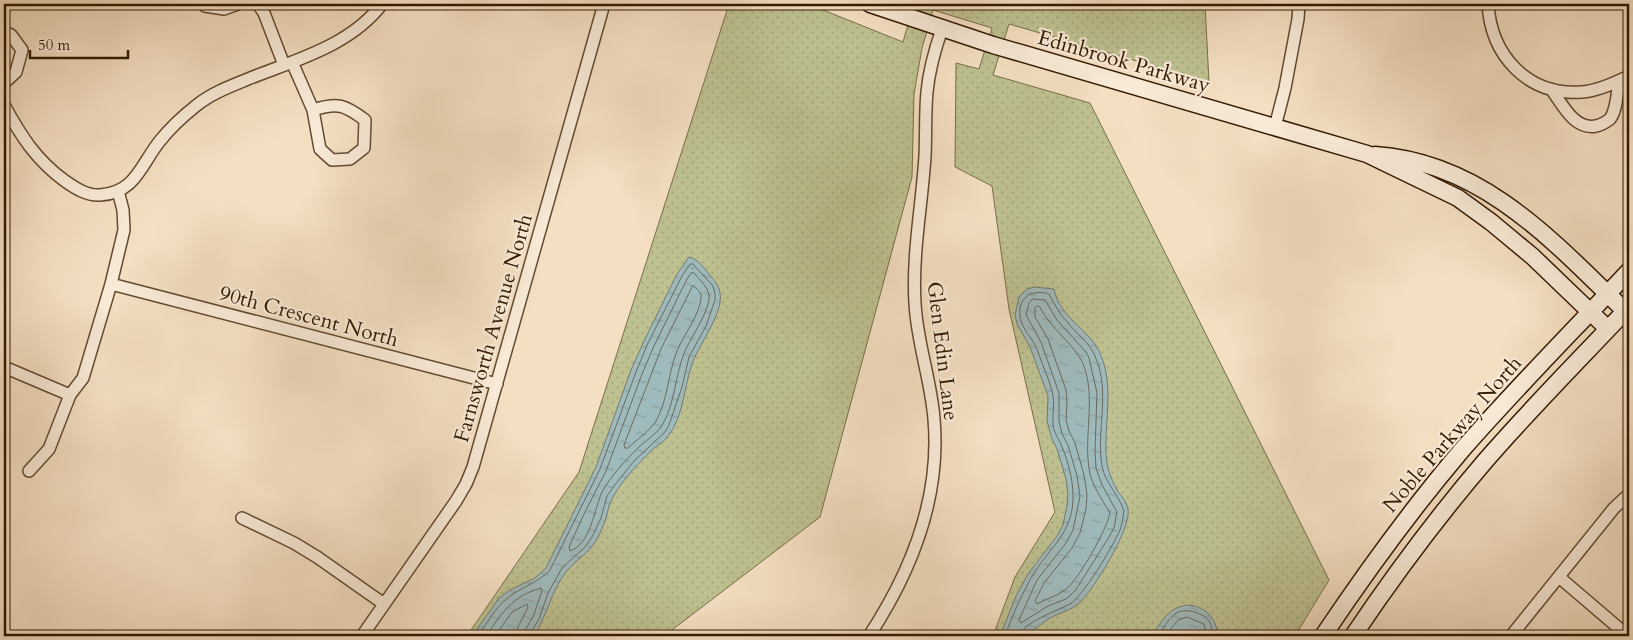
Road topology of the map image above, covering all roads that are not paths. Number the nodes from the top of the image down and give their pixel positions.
1 (203, 4) edge
2 (238, 4) edge
3 (258, 4) edge
4 (382, 4) edge
5 (604, 4) edge
6 (870, 4) edge
7 (1299, 4) edge
8 (1488, 4) edge
9 (942, 29) junction
10 (4, 32) edge
11 (288, 64) junction
12 (1624, 78) edge
13 (4, 83) edge
14 (1551, 89) junction
15 (4, 105) edge
16 (313, 110) junction
17 (1275, 127) junction
18 (1367, 154) junction
19 (118, 191) junction
20 (1629, 271) edge
21 (111, 284) junction
22 (1608, 294) junction
23 (1627, 309) edge
24 (1590, 312) junction
25 (1608, 329) junction
26 (4, 367) edge
27 (497, 384) junction
28 (70, 395) junction
29 (29, 471) dead end
30 (1629, 494) edge
31 (242, 518) dead end
32 (1559, 576) junction
33 (384, 604) junction
34 (362, 636) edge
35 (869, 636) edge
36 (1323, 636) edge
37 (1353, 636) edge
38 (1511, 636) edge
39 (1628, 636) edge

1 - 2 street
3 - 11 street
4 - 11 street
5 - 27 street, Farnsworth Avenue North
6 - 9 street, Edinbrook Parkway
7 - 17 street
8 - 14 street
9 - 17 street, Edinbrook Parkway
9 - 35 street, Glen Edin Lane
10 - 13 street
11 - 16 street
11 - 19 street
12 - 14 street
12 - 14 street
15 - 19 street
16 - 16 street
17 - 18 street, Edinbrook Parkway
18 - 22 street, Edinbrook Parkway
18 - 24 street, Edinbrook Parkway
19 - 21 street
20 - 22 street, Noble Parkway North
21 - 27 street, 90th Crescent North
21 - 28 street
22 - 23 street, Edinbrook Parkway
22 - 24 street, Noble Parkway North
23 - 25 street, Noble Parkway North
24 - 25 street, Edinbrook Parkway
24 - 36 street, Noble Parkway North
25 - 37 street, Noble Parkway North
26 - 28 street
27 - 33 street, Farnsworth Avenue North
28 - 29 street
30 - 32 street
31 - 33 street
32 - 38 street
32 - 39 street
33 - 34 street, Farnsworth Avenue North

